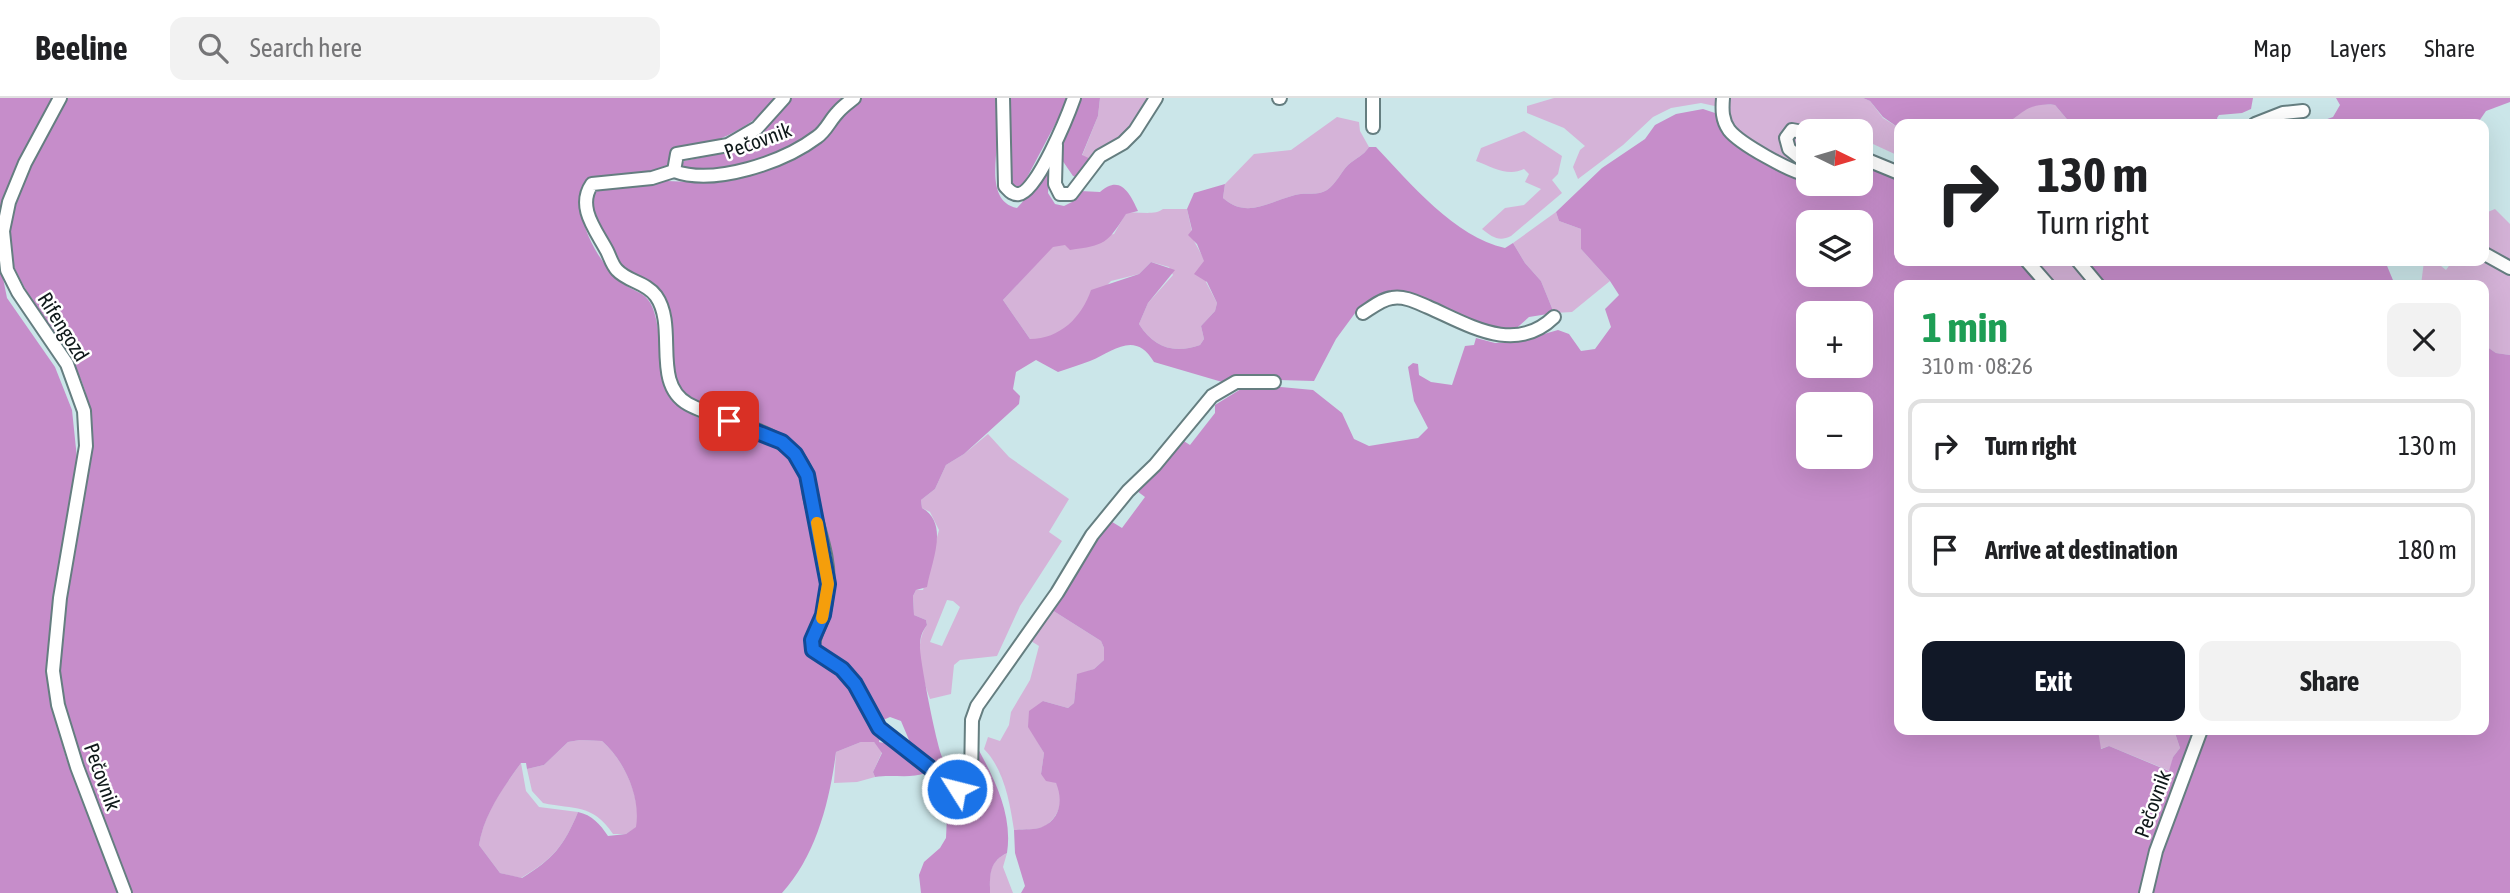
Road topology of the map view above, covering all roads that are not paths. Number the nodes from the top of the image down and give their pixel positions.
1 (60, 98) edge
2 (784, 98) edge
3 (854, 98) edge
4 (1003, 98) edge
5 (1074, 98) edge
6 (1156, 98) edge
7 (1373, 98) edge
8 (1723, 98) edge
9 (2303, 111) dead end
10 (2268, 119) edge
11 (1373, 127) dead end
12 (1796, 131) edge
13 (1056, 141) junction
14 (1796, 155) edge
15 (1873, 162) edge
16 (674, 171) junction
17 (1796, 171) edge
18 (1894, 171) edge
19 (2489, 256) edge
20 (2031, 266) edge
21 (2082, 266) edge
22 (2510, 268) edge
23 (2044, 280) edge
24 (2094, 280) edge
25 (1363, 313) dead end
26 (1554, 317) dead end
27 (1274, 382) dead end
28 (53, 671) joint
29 (2199, 735) edge
30 (125, 893) edge
31 (2146, 893) edge

1 - 28 street, Rifengozd
2 - 16 street, Pečovnik
3 - 16 street, Pečovnik
4 - 13 street
5 - 13 street
6 - 13 street
7 - 11 street
8 - 17 street
9 - 10 street
12 - 14 street
15 - 18 street
16 - 27 street
19 - 22 street
20 - 23 street
21 - 24 street
25 - 26 street
28 - 30 street, Pečovnik
29 - 31 street, Pečovnik

